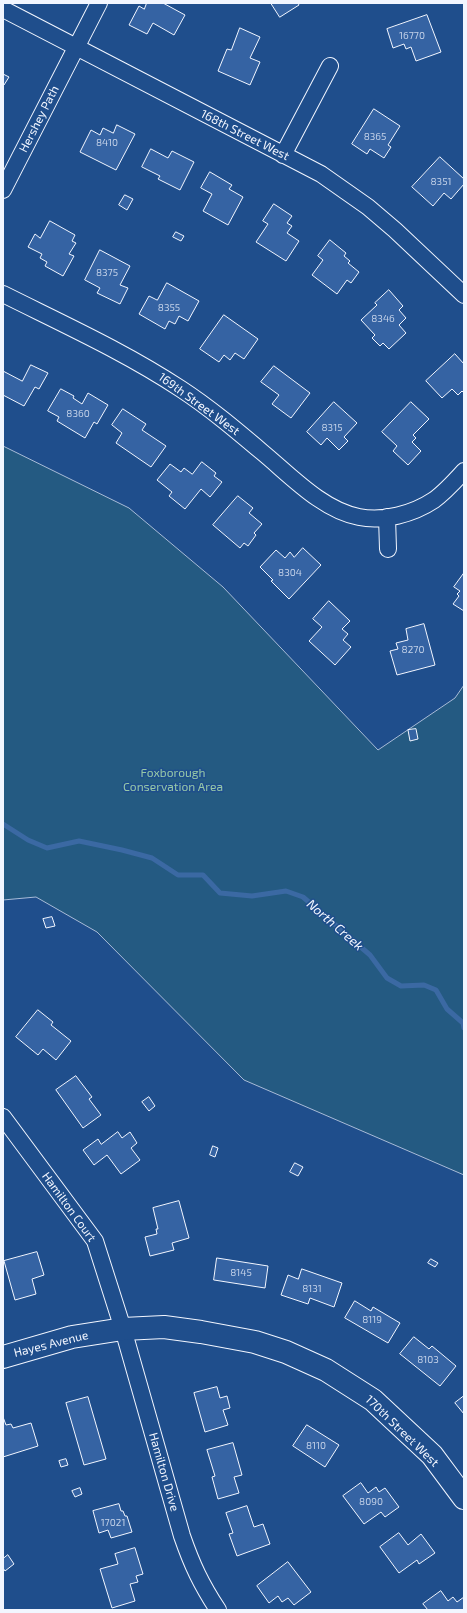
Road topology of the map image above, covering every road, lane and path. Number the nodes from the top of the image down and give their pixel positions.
1 (99, 3) edge
2 (3, 9) edge
3 (76, 48) junction
4 (330, 66) dead end
5 (283, 155) junction
6 (3, 190) edge
7 (3, 294) edge
8 (464, 295) edge
9 (464, 471) edge
10 (387, 517) junction
11 (388, 549) dead end
12 (3, 1117) edge
13 (123, 1329) junction
14 (3, 1357) edge
15 (464, 1498) edge
16 (218, 1610) edge

1 - 3 street, Hershey Path
2 - 3 street, 168th Street West
3 - 5 street, 168th Street West
3 - 6 street, Hershey Path
4 - 5 street
5 - 8 street, 168th Street West
7 - 10 street, 169th Street West
9 - 10 street, 169th Street West
10 - 11 street
12 - 13 street, Hamilton Court
13 - 14 street, Hayes Avenue
13 - 15 street, 170th Street West
13 - 16 street, Hamilton Drive

